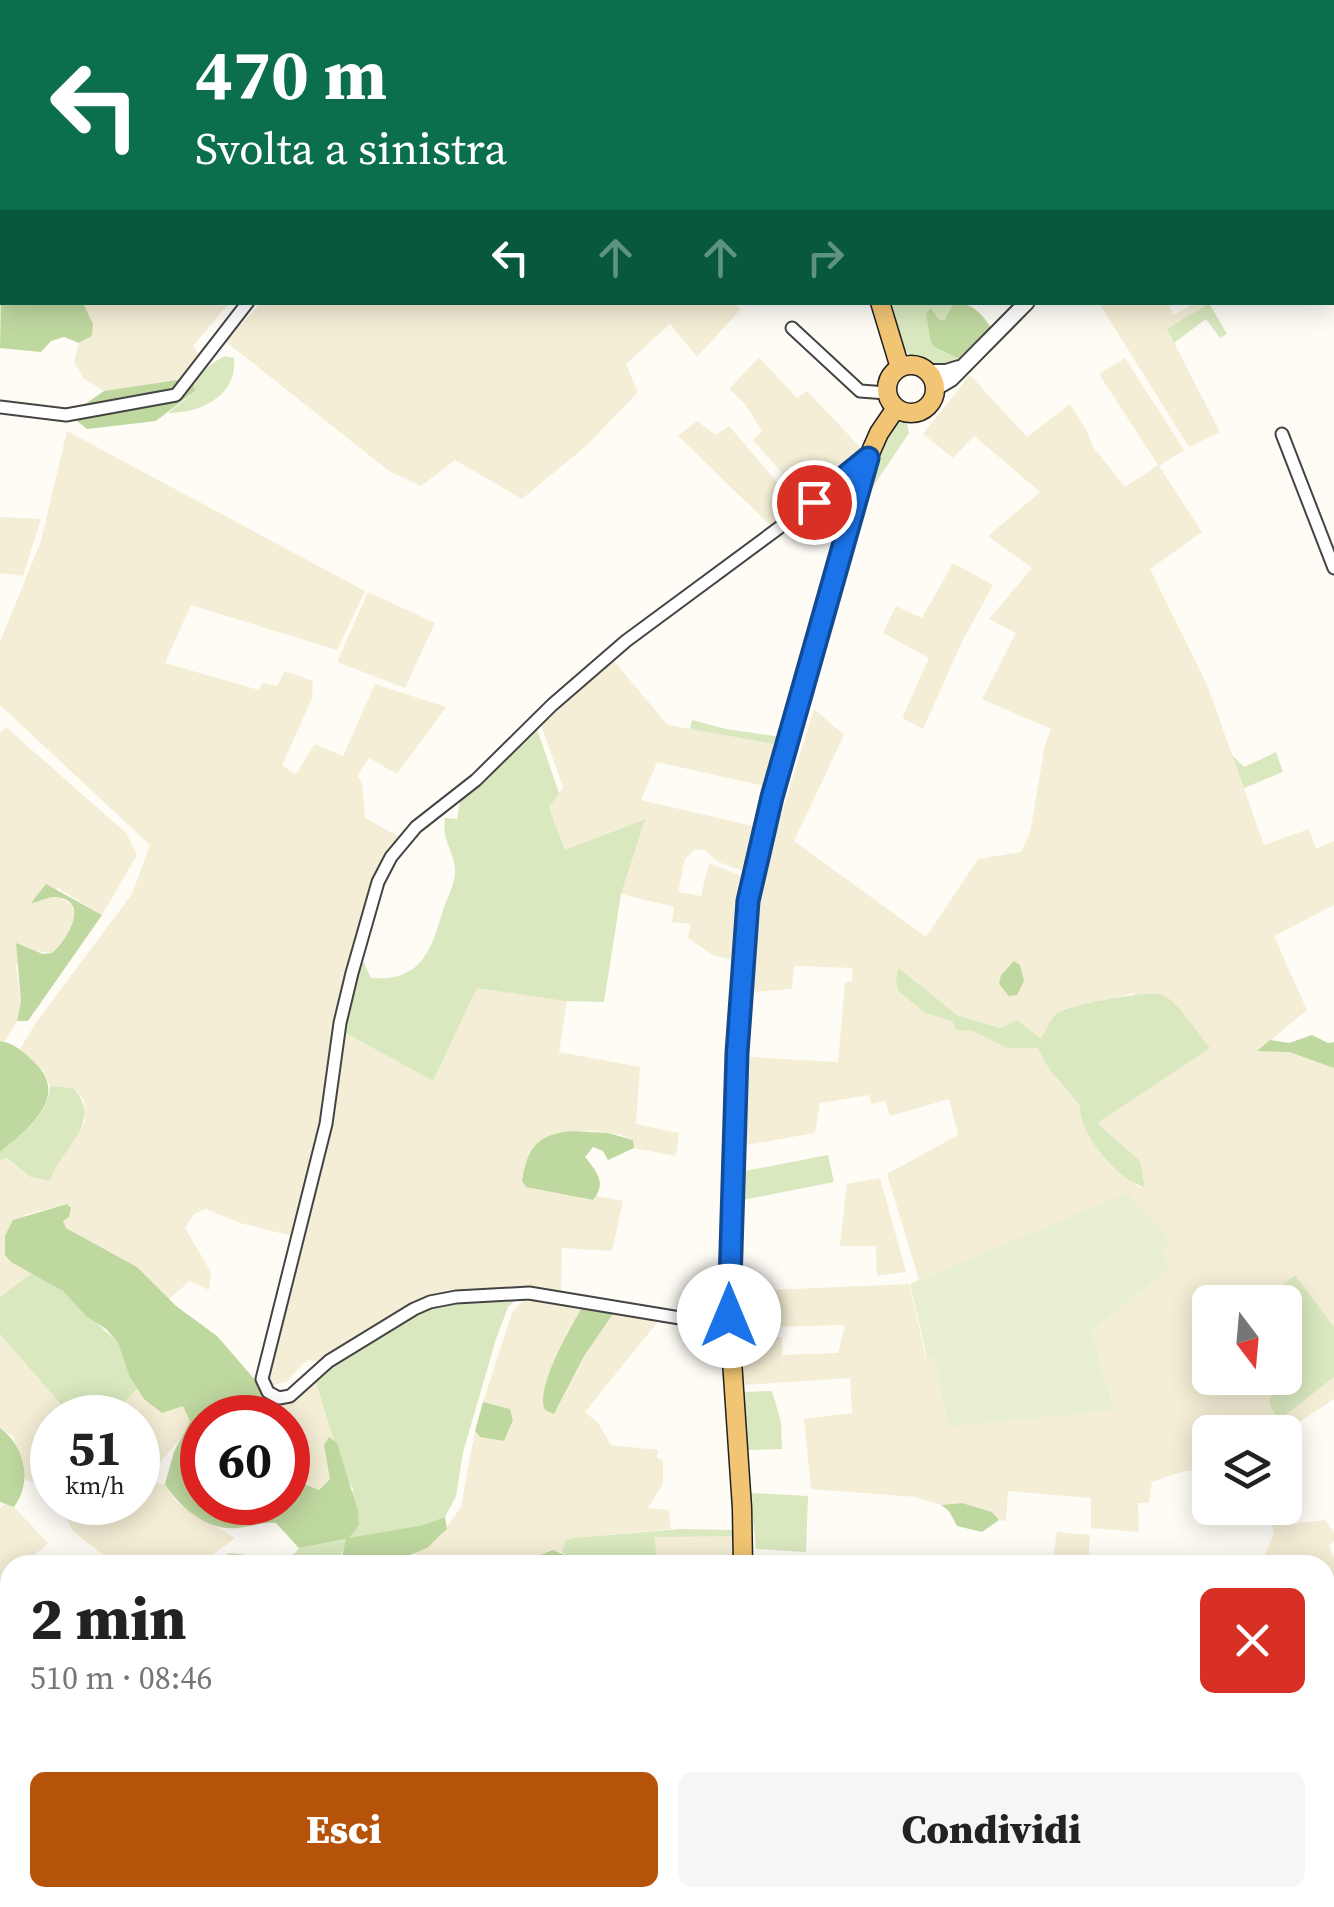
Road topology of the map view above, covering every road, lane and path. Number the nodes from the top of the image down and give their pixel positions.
1 (246, 305) edge
2 (881, 305) edge
3 (1024, 305) edge
4 (792, 328) dead end
5 (900, 368) junction
6 (931, 381) junction
7 (892, 400) junction
8 (0, 406) edge
9 (1282, 434) dead end
10 (868, 458) junction
11 (807, 508) junction
12 (851, 520) junction
13 (1334, 568) edge
14 (729, 1316) junction
15 (743, 1555) edge

1 - 8 street
2 - 5 main road
3 - 6 street
4 - 7 street
5 - 6 main road
5 - 7 main road
6 - 7 main road
7 - 10 main road
9 - 13 street
10 - 11 street
10 - 12 main road
11 - 12 street
11 - 14 street
12 - 14 main road
14 - 15 main road

